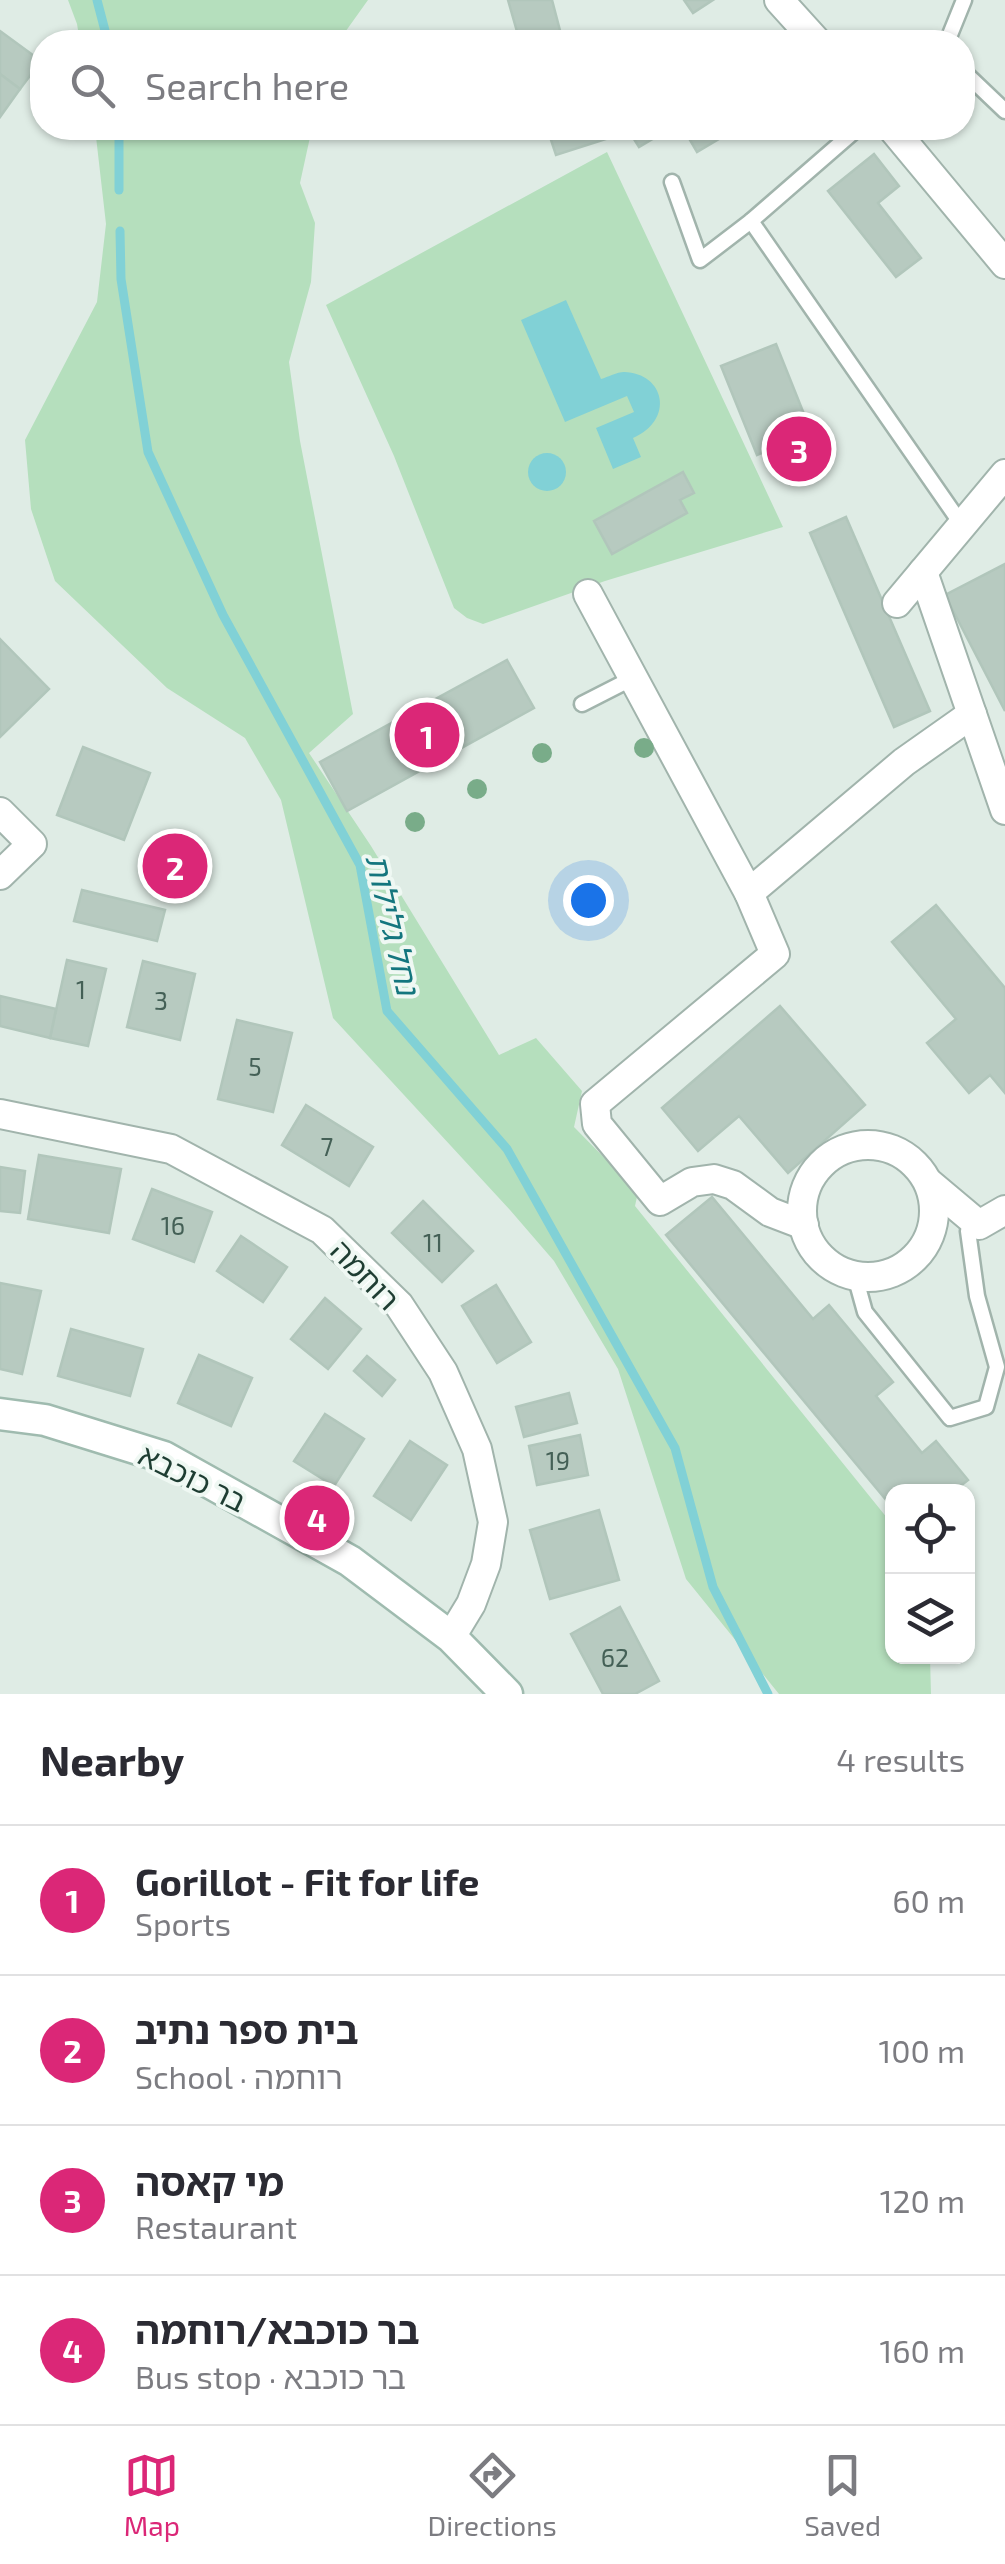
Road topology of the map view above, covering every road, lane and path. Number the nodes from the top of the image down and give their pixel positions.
1 (780, 0) edge
2 (964, 0) edge
3 (806, 30) edge
4 (952, 30) edge
5 (975, 82) edge
6 (1005, 111) edge
7 (844, 140) edge
8 (902, 140) edge
9 (672, 182) dead end
10 (752, 221) junction
11 (1005, 264) edge
12 (1005, 474) edge
13 (962, 525) junction
14 (923, 572) junction
15 (588, 594) dead end
16 (897, 603) dead end
17 (633, 678) junction
18 (582, 704) dead end
19 (972, 714) junction
20 (1005, 810) edge
21 (0, 812) edge
22 (0, 876) edge
23 (749, 893) junction
24 (0, 1114) edge
25 (929, 1182) junction
26 (1005, 1210) edge
27 (804, 1226) junction
28 (974, 1228) junction
29 (920, 1252) junction
30 (855, 1276) junction
31 (1001, 1370) edge
32 (0, 1414) edge
33 (451, 1636) junction
34 (507, 1694) edge

1 - 3 street
2 - 4 lane
5 - 6 lane
7 - 10 lane
8 - 11 street
9 - 10 lane
10 - 13 lane
12 - 13 street
13 - 14 street
14 - 16 street
14 - 19 street
15 - 17 street
17 - 18 lane
17 - 23 street
19 - 20 street
19 - 23 street
21 - 22 street
23 - 27 street
24 - 33 street, רוחמה
25 - 27 street
25 - 28 street
25 - 29 street
26 - 28 street
27 - 30 street
28 - 29 street
28 - 31 lane
29 - 30 street
30 - 31 lane
32 - 33 street, בר כוכבא
33 - 34 street, בר כוכבא

